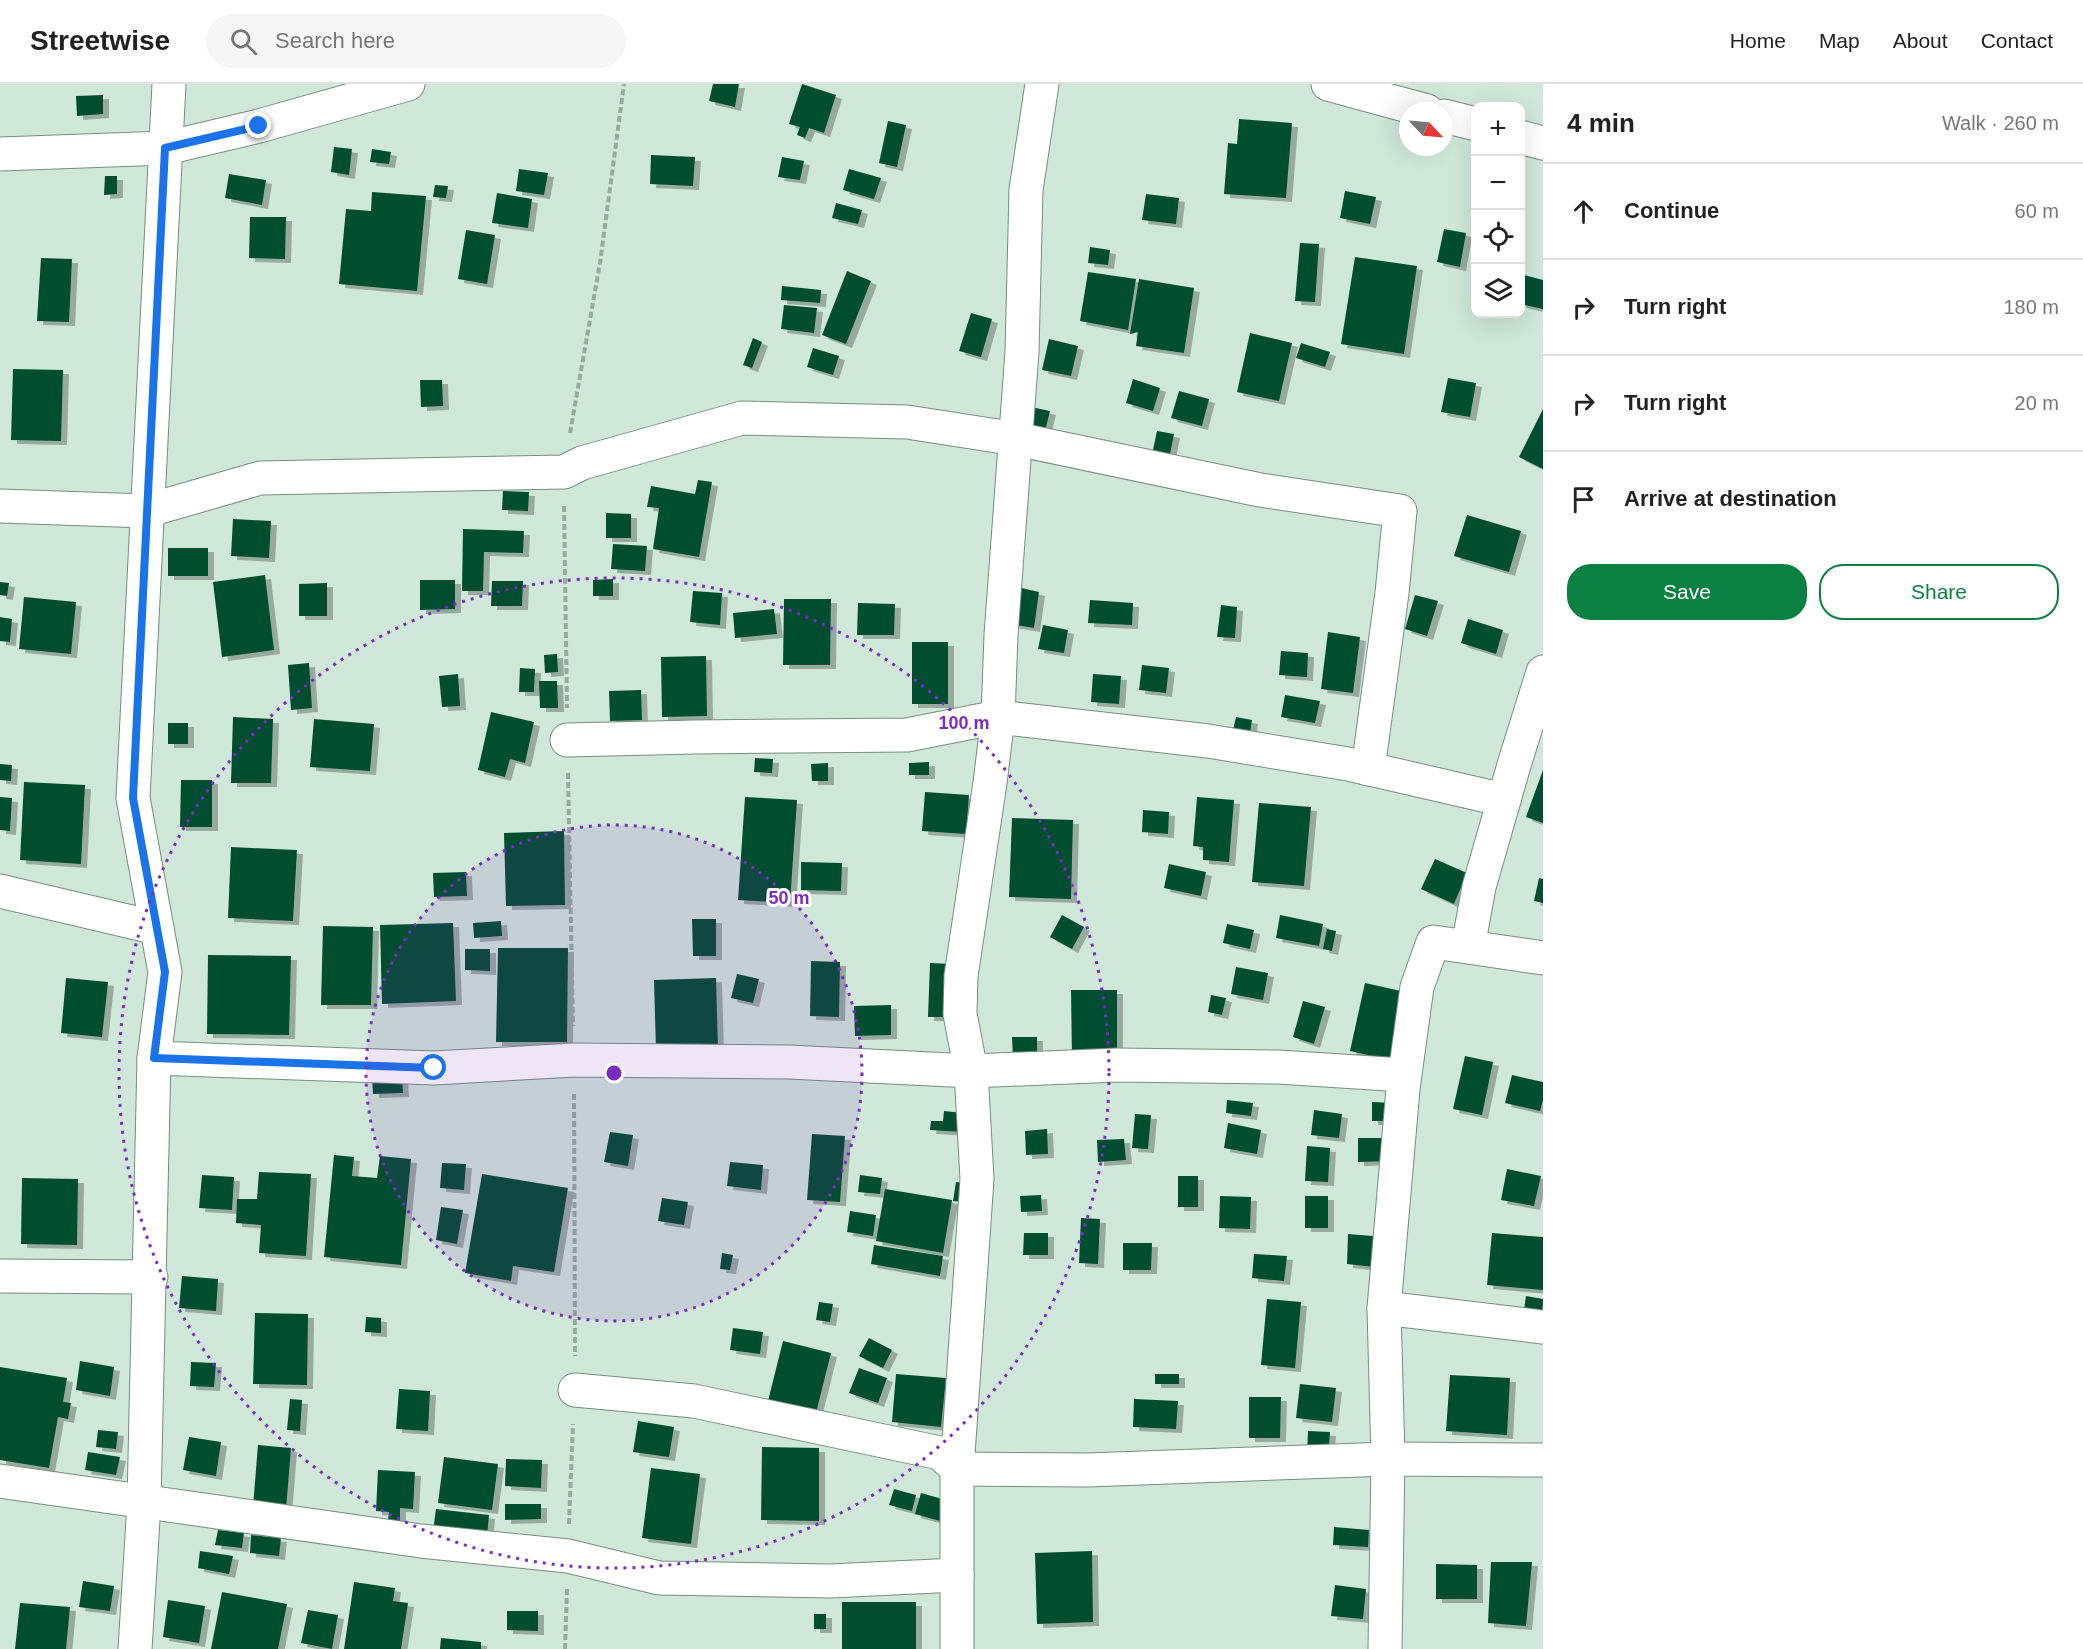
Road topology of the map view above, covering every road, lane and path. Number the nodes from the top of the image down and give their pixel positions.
1 (169, 84) edge
2 (408, 84) edge
3 (624, 84) edge
4 (1042, 84) edge
5 (1328, 84) edge
6 (1399, 104) edge
7 (1453, 118) edge
8 (1471, 123) edge
9 (1525, 138) edge
10 (1543, 143) edge
11 (165, 148) junction
12 (0, 154) edge
13 (1016, 440) junction
14 (564, 472) junction
15 (0, 506) edge
16 (146, 511) junction
17 (1543, 672) edge
18 (998, 717) junction
19 (567, 740) junction
20 (1368, 769) junction
21 (1504, 800) junction
22 (0, 891) edge
23 (157, 928) junction
24 (1468, 947) junction
25 (1543, 958) edge
26 (154, 1058) junction
27 (574, 1060) junction
28 (971, 1071) junction
29 (1404, 1075) junction
30 (0, 1276) edge
31 (151, 1277) junction
32 (1384, 1308) junction
33 (1543, 1327) edge
34 (575, 1390) junction
35 (1388, 1459) junction
36 (1543, 1460) edge
37 (957, 1469) junction
38 (0, 1481) edge
39 (144, 1503) junction
40 (568, 1556) junction
41 (957, 1575) junction
42 (135, 1649) edge
43 (565, 1649) edge
44 (957, 1649) edge
45 (1385, 1649) edge

1 - 11 street
2 - 11 street
3 - 14 path
4 - 13 street
5 - 6 street
7 - 8 street
9 - 10 street
11 - 12 street
11 - 16 street
13 - 14 street
13 - 18 street
13 - 20 street
14 - 16 street
14 - 19 path
15 - 16 street
16 - 23 street
17 - 21 street
18 - 19 street
18 - 20 street
18 - 28 street
19 - 27 path
20 - 21 street
21 - 24 street
22 - 23 street
23 - 26 street
24 - 25 street
24 - 29 street
26 - 27 street
26 - 31 street
27 - 28 street
27 - 34 path
28 - 29 street
28 - 37 street
29 - 32 street
30 - 31 street
31 - 39 street
32 - 33 street
32 - 35 street
34 - 37 street
34 - 40 path
35 - 36 street
35 - 37 street
35 - 45 street
37 - 41 street
38 - 39 street
39 - 40 street
39 - 42 street
40 - 41 street
40 - 43 path
41 - 44 street

